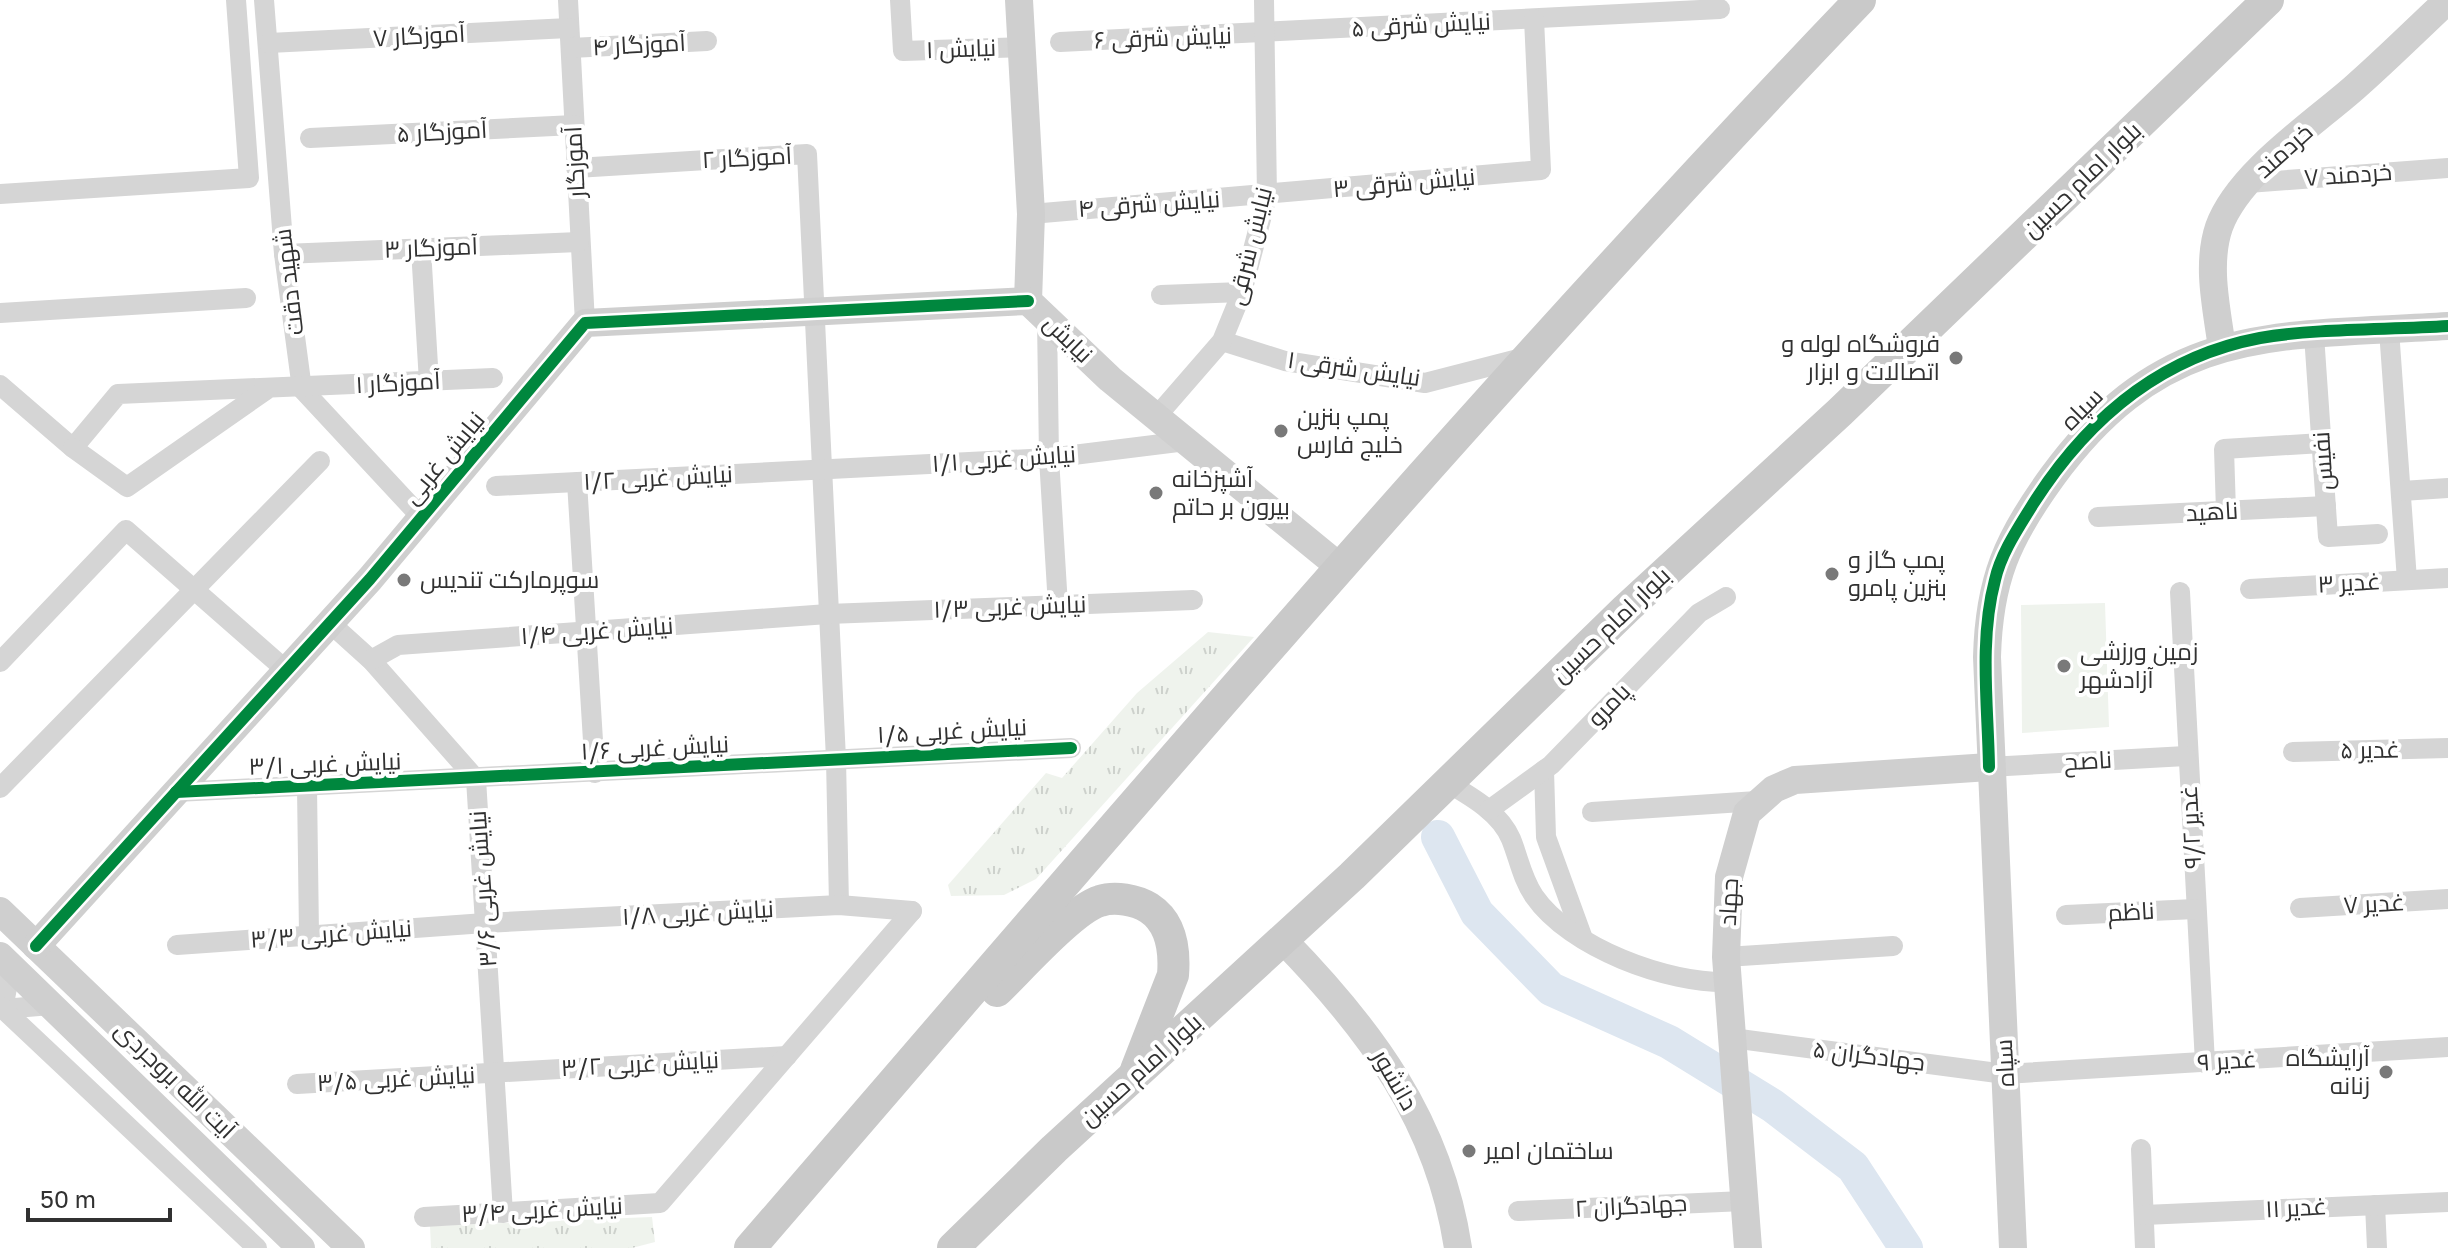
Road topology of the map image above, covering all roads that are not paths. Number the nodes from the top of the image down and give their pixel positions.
1 (236, 0) edge
2 (264, 0) edge
3 (568, 0) edge
4 (900, 0) edge
5 (1019, 0) edge
6 (1264, 0) edge
7 (1860, 0) edge
8 (2268, 0) edge
9 (2448, 0) edge
10 (1720, 9) dead end
11 (1534, 19) junction
12 (1265, 33) junction
13 (570, 38) junction
14 (707, 41) dead end
15 (1060, 42) dead end
16 (269, 43) junction
17 (1022, 47) junction
18 (574, 125) junction
19 (310, 138) dead end
20 (576, 168) junction
21 (2448, 168) edge
22 (2248, 183) junction
23 (0, 194) edge
24 (1267, 196) junction
25 (1031, 214) junction
26 (579, 242) junction
27 (421, 249) junction
28 (284, 254) junction
29 (1242, 292) junction
30 (1161, 295) dead end
31 (246, 298) dead end
32 (1038, 310) junction
33 (0, 313) edge
34 (814, 314) junction
35 (585, 323) junction
36 (2448, 326) edge
37 (2389, 330) junction
38 (2314, 335) junction
39 (1222, 341) junction
40 (2222, 348) junction
41 (1534, 355) junction
42 (493, 378) dead end
43 (429, 382) junction
44 (0, 385) edge
45 (302, 389) junction
46 (266, 390) junction
47 (1156, 417) junction
48 (1186, 441) junction
49 (2322, 443) junction
50 (73, 448) junction
51 (1049, 458) junction
52 (320, 461) dead end
53 (821, 471) junction
54 (577, 482) junction
55 (496, 486) dead end
56 (2448, 488) edge
57 (2402, 491) junction
58 (2326, 506) junction
59 (2226, 511) junction
60 (2098, 517) dead end
61 (422, 518) junction
62 (2378, 534) dead end
63 (1341, 568) junction
64 (2448, 578) edge
65 (2407, 580) junction
66 (194, 586) junction
67 (2250, 589) dead end
68 (2180, 592) dead end
69 (1726, 597) dead end
70 (1193, 600) dead end
71 (1058, 606) junction
72 (828, 614) junction
73 (330, 623) junction
74 (585, 632) junction
75 (371, 660) junction
76 (0, 662) edge
77 (287, 671) junction
78 (1071, 748) dead end
79 (2448, 748) edge
80 (2293, 752) dead end
81 (2186, 756) junction
82 (836, 759) junction
83 (1989, 767) junction
84 (1544, 770) junction
85 (595, 773) junction
86 (476, 779) junction
87 (1448, 783) junction
88 (307, 787) junction
89 (0, 788) edge
90 (176, 792) junction
91 (1757, 801) junction
92 (1489, 810) junction
93 (1592, 812) dead end
94 (2448, 899) edge
95 (839, 905) junction
96 (2300, 908) dead end
97 (2195, 909) junction
98 (0, 911) edge
99 (2066, 915) dead end
100 (485, 923) junction
101 (309, 935) junction
102 (1582, 936) junction
103 (1283, 940) junction
104 (177, 945) dead end
105 (36, 946) junction
106 (1893, 946) dead end
107 (6, 961) edge
108 (1728, 969) junction
109 (51, 1005) junction
110 (2, 1007) edge
111 (1732, 1046) junction
112 (2448, 1047) edge
113 (787, 1056) junction
114 (2205, 1063) junction
115 (494, 1073) junction
116 (2005, 1074) junction
117 (1133, 1077) junction
118 (297, 1084) dead end
119 (869, 1110) junction
120 (2141, 1149) dead end
121 (237, 1186) junction
122 (1744, 1201) junction
123 (2448, 1202) edge
124 (2375, 1205) junction
125 (1518, 1211) dead end
126 (503, 1213) junction
127 (2144, 1215) junction
128 (424, 1217) dead end
129 (235, 1228) junction
130 (257, 1248) edge
131 (301, 1248) edge
132 (351, 1248) edge
133 (750, 1248) edge
134 (953, 1248) edge
135 (1458, 1248) edge
136 (1748, 1248) edge
137 (2013, 1248) edge
138 (2145, 1248) edge
139 (2377, 1248) edge

1 - 23 street
2 - 16 street, شهید دقت
3 - 13 street, آموزگار
4 - 17 street, نیایش ۱
5 - 17 street, نیایش
6 - 12 street, نیایش شرقی
7 - 41 main road
8 - 87 main road, بلوار امام حسین
9 - 22 street, خردمند
10 - 11 street, نیایش شرقی ۵
11 - 12 street, نیایش شرقی ۵
11 - 24 street, نیایش شرقی ۳
12 - 15 street, نیایش شرقی ۶
12 - 24 street, نیایش شرقی
13 - 14 street, آموزگار ۴
13 - 16 street, آموزگار ۷
13 - 18 street, آموزگار
16 - 28 street, شهید دقت
17 - 25 street, نیایش
18 - 19 street, آموزگار ۵
18 - 20 street, آموزگار
20 - 26 street, آموزگار
20 - 34 street, آموزگار ۲
21 - 22 street, خردمند ۷
22 - 40 street, خردمند
24 - 25 street, نیایش شرقی ۴
24 - 29 street, نیایش شرقی
25 - 32 street, نیایش
26 - 27 street, آموزگار ۳
26 - 35 street, آموزگار
27 - 28 street, آموزگار ۳
27 - 43 street
28 - 45 street, شهید دقت
29 - 30 street
29 - 39 street, نیایش شرقی
31 - 33 street
32 - 34 street
32 - 47 street, نیایش
32 - 51 street
34 - 35 street
34 - 53 street
35 - 61 street, نیایش غربی
36 - 37 street, سپاه
37 - 38 street, سپاه
37 - 57 street
38 - 40 street, سپاه
38 - 49 street, نفیس
39 - 41 street, نیایش شرقی ۱
39 - 47 street, نیایش شرقی
40 - 83 street, سپاه
41 - 63 main road
42 - 43 street, آموزگار ۱
43 - 45 street, آموزگار ۱
44 - 50 street
45 - 46 street, آموزگار ۱
45 - 61 street
46 - 50 street, آموزگار ۱
46 - 50 street
47 - 48 street, نیایش
48 - 51 street, نیایش غربی ۱/۱
48 - 63 street, نیایش
49 - 58 street, نفیس
49 - 59 street
51 - 53 street, نیایش غربی ۱/۱
51 - 71 street
52 - 66 street
53 - 54 street, نیایش غربی ۱/۲
53 - 72 street
54 - 55 street, نیایش غربی ۱/۲
54 - 74 street
56 - 57 street
57 - 65 street
58 - 59 street, ناهید
58 - 62 street, نفیس
59 - 60 street, ناهید
61 - 73 street, نیایش غربی
63 - 119 main road
64 - 65 street, غدیر ۳
65 - 67 street, غدیر ۳
66 - 76 street
66 - 77 street
66 - 89 street
68 - 81 street, غدیر ۹/۲
69 - 84 street, پامرو
70 - 71 street, نیایش غربی ۱/۳
71 - 72 street, نیایش غربی ۱/۳
72 - 74 street, نیایش غربی ۱/۴
72 - 82 street
73 - 75 street, نیایش غربی ۳/۶
73 - 77 street, نیایش غربی
74 - 75 street, نیایش غربی ۱/۴
74 - 85 street
75 - 86 street, نیایش غربی ۳/۶
77 - 90 street, نیایش غربی
78 - 82 street, نیایش غربی ۱/۵
79 - 80 street, غدیر ۵
81 - 83 street, ناصح
81 - 97 street, غدیر ۹/۲
82 - 85 street, نیایش غربی ۱/۶
82 - 95 street
83 - 91 street
83 - 116 street, سپاه
84 - 92 street, پامرو
84 - 102 street
85 - 86 street, نیایش غربی ۱/۶
86 - 88 street, نیایش غربی ۳/۱
86 - 100 street, نیایش غربی ۳/۶
87 - 92 street
87 - 103 main road, بلوار امام حسین
88 - 90 street, نیایش غربی ۳/۱
88 - 101 street
90 - 105 street, نیایش غربی
91 - 93 street
91 - 108 street, جهاد
92 - 102 street
94 - 96 street, غدیر ۷
95 - 100 street, نیایش غربی ۱/۸
95 - 113 street, نیایش غربی ۱/۸
97 - 99 street, ناظم
97 - 114 street, غدیر ۹/۲
98 - 105 street, آیت الله بروجردی
100 - 101 street, نیایش غربی ۳/۳
100 - 115 street, نیایش غربی ۳/۶
101 - 104 street, نیایش غربی ۳/۳
102 - 108 street
103 - 117 main road, بلوار امام حسین
103 - 135 street, دانشور
105 - 132 street, آیت الله بروجردی
106 - 108 street
107 - 109 street, آیت الله بروجردی
107 - 110 street
108 - 111 street, جهاد
109 - 110 street
109 - 121 street, آیت الله بروجردی
110 - 129 street
111 - 116 street, جهادگران ۵
111 - 122 street, جهاد
112 - 114 street, غدیر ۹
113 - 115 street, نیایش غربی ۳/۲
113 - 126 street, نیایش غربی ۳/۴
114 - 116 street, غدیر ۹
115 - 118 street, نیایش غربی ۳/۵
115 - 126 street, نیایش غربی ۳/۶
116 - 137 street, سپاه
117 - 119 main road
117 - 134 main road, بلوار امام حسین
119 - 133 main road
120 - 127 street
121 - 129 street
121 - 131 street, آیت الله بروجردی
122 - 125 street, جهادگران ۲
122 - 136 street, جهاد
123 - 124 street, غدیر ۱۱
124 - 127 street, غدیر ۱۱
124 - 139 street
126 - 128 street, نیایش غربی ۳/۴
127 - 138 street
129 - 130 street

